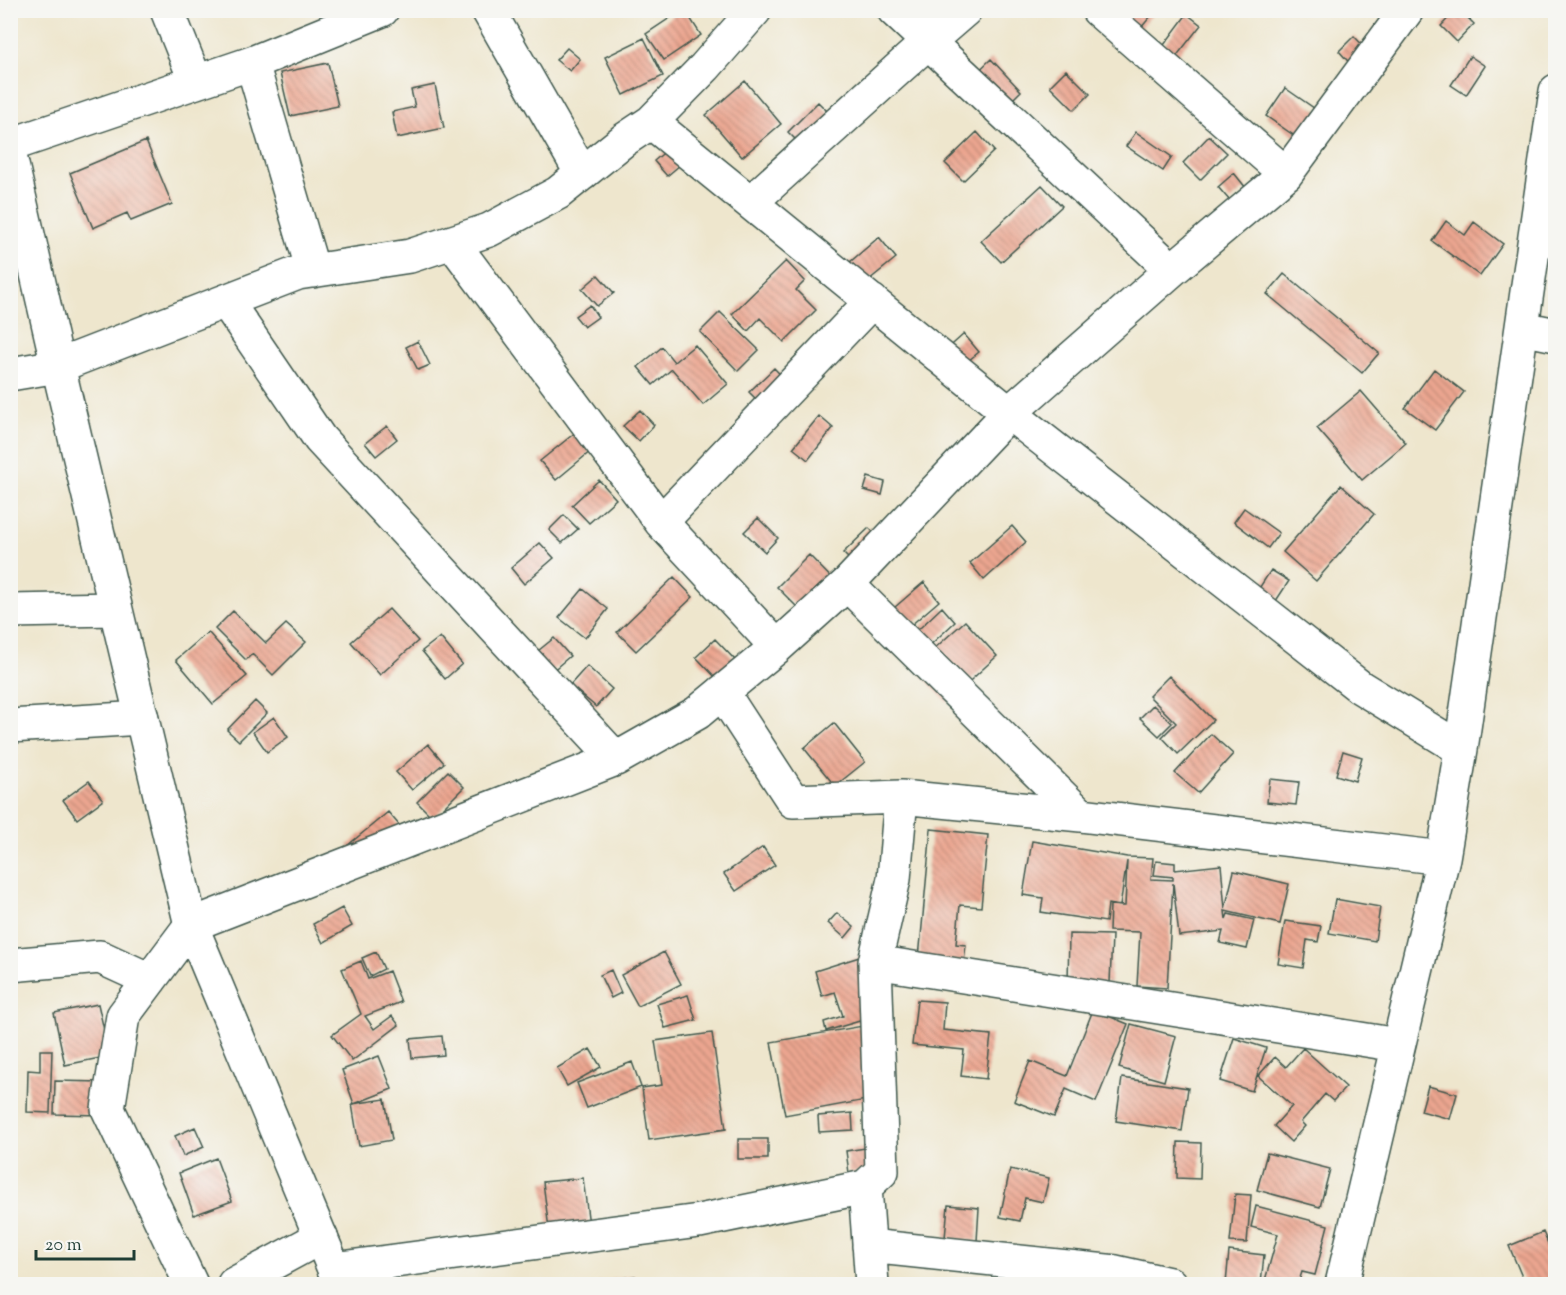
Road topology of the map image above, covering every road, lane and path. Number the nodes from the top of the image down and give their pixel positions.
1 (167, 10) edge
2 (382, 10) edge
3 (488, 10) edge
4 (755, 10) edge
5 (894, 10) edge
6 (965, 10) edge
7 (1098, 10) edge
8 (1407, 10) edge
9 (928, 42) junction
10 (252, 63) junction
11 (196, 82) junction
12 (1556, 91) edge
13 (651, 122) junction
14 (10, 145) edge
15 (10, 156) edge
16 (582, 174) junction
17 (1286, 174) junction
18 (751, 202) junction
19 (16, 203) edge
20 (452, 242) junction
21 (1172, 270) junction
22 (313, 271) junction
23 (226, 301) junction
24 (872, 301) junction
25 (1522, 328) junction
26 (1556, 335) edge
27 (58, 366) junction
28 (10, 374) edge
29 (1009, 412) junction
30 (661, 522) junction
31 (847, 584) junction
32 (116, 609) junction
33 (10, 611) edge
34 (777, 647) junction
35 (722, 692) junction
36 (142, 718) junction
37 (10, 726) edge
38 (1461, 749) junction
39 (616, 759) junction
40 (901, 797) junction
41 (1081, 814) junction
42 (1443, 858) junction
43 (191, 925) junction
44 (875, 962) junction
45 (10, 965) edge
46 (150, 980) junction
47 (1398, 1045) junction
48 (865, 1187) junction
49 (321, 1237) junction
50 (869, 1246) junction
51 (337, 1276) edge
52 (191, 1284) edge
53 (234, 1284) edge
54 (872, 1284) edge
55 (1170, 1284) edge
56 (1342, 1284) edge

1 - 11 street
2 - 10 street
3 - 16 street
4 - 13 street
5 - 9 street
6 - 9 street
7 - 17 street
8 - 17 street
9 - 18 street
9 - 21 street
10 - 11 street
10 - 22 street
11 - 14 street
12 - 25 street
13 - 16 street
13 - 18 street
15 - 19 street
16 - 20 street
17 - 21 street
18 - 24 street
19 - 27 street
20 - 22 street
20 - 30 street
21 - 29 street
22 - 23 street
23 - 27 street
23 - 39 street
24 - 29 street
24 - 30 street
25 - 26 street
25 - 38 street
27 - 28 street
27 - 32 street
29 - 31 street
29 - 38 street
30 - 34 street
31 - 34 street
31 - 41 street
32 - 33 street
32 - 36 street
34 - 35 street
35 - 39 street
35 - 40 street
36 - 37 street
36 - 43 street
38 - 42 street
39 - 43 street
40 - 41 street
40 - 44 street
41 - 42 street
42 - 47 street
43 - 46 street
43 - 49 street
44 - 47 street
44 - 48 street
45 - 46 street
46 - 52 street
47 - 56 street
48 - 50 street
48 - 51 street
49 - 51 street
49 - 53 street
50 - 54 street
50 - 55 street

